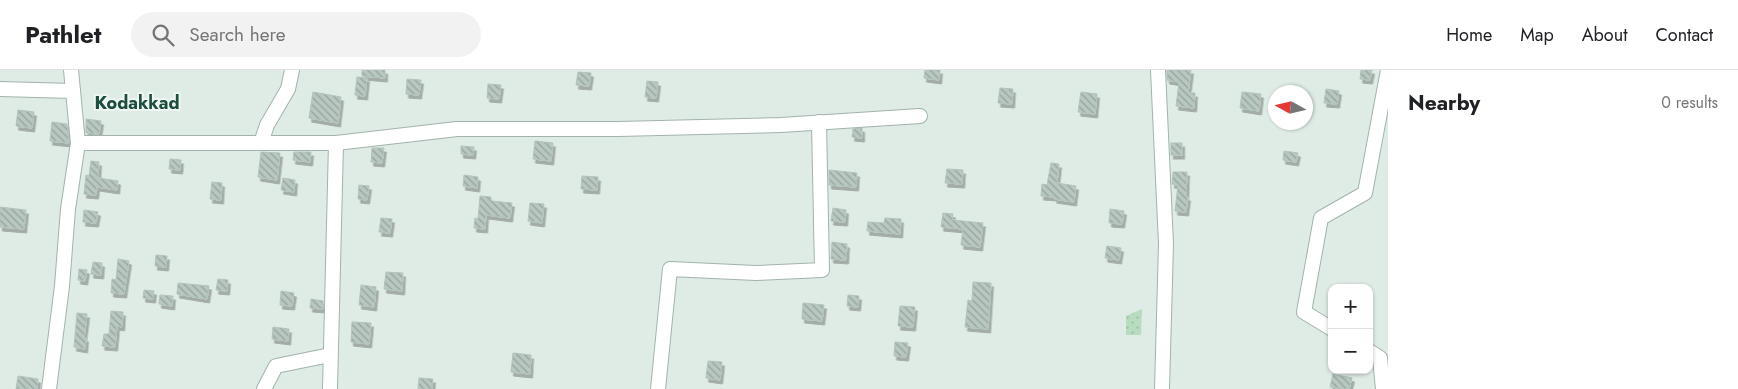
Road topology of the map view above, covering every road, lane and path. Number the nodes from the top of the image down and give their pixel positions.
1 (71, 70) edge
2 (292, 70) edge
3 (1158, 70) edge
4 (1388, 70) edge
5 (0, 89) edge
6 (72, 91) junction
7 (920, 116) dead end
8 (819, 122) junction
9 (78, 143) junction
10 (261, 143) junction
11 (336, 143) junction
12 (1328, 327) edge
13 (1373, 354) edge
14 (330, 355) junction
15 (49, 389) edge
16 (264, 389) edge
17 (330, 389) edge
18 (658, 389) edge
19 (1162, 389) edge
20 (1383, 389) edge

1 - 6 street
2 - 10 street
3 - 19 street
4 - 12 street
5 - 6 street
6 - 9 street
7 - 8 street
8 - 11 street
8 - 18 street
9 - 10 street
9 - 15 street
10 - 11 street
11 - 14 street
13 - 20 street
14 - 16 street
14 - 17 street

